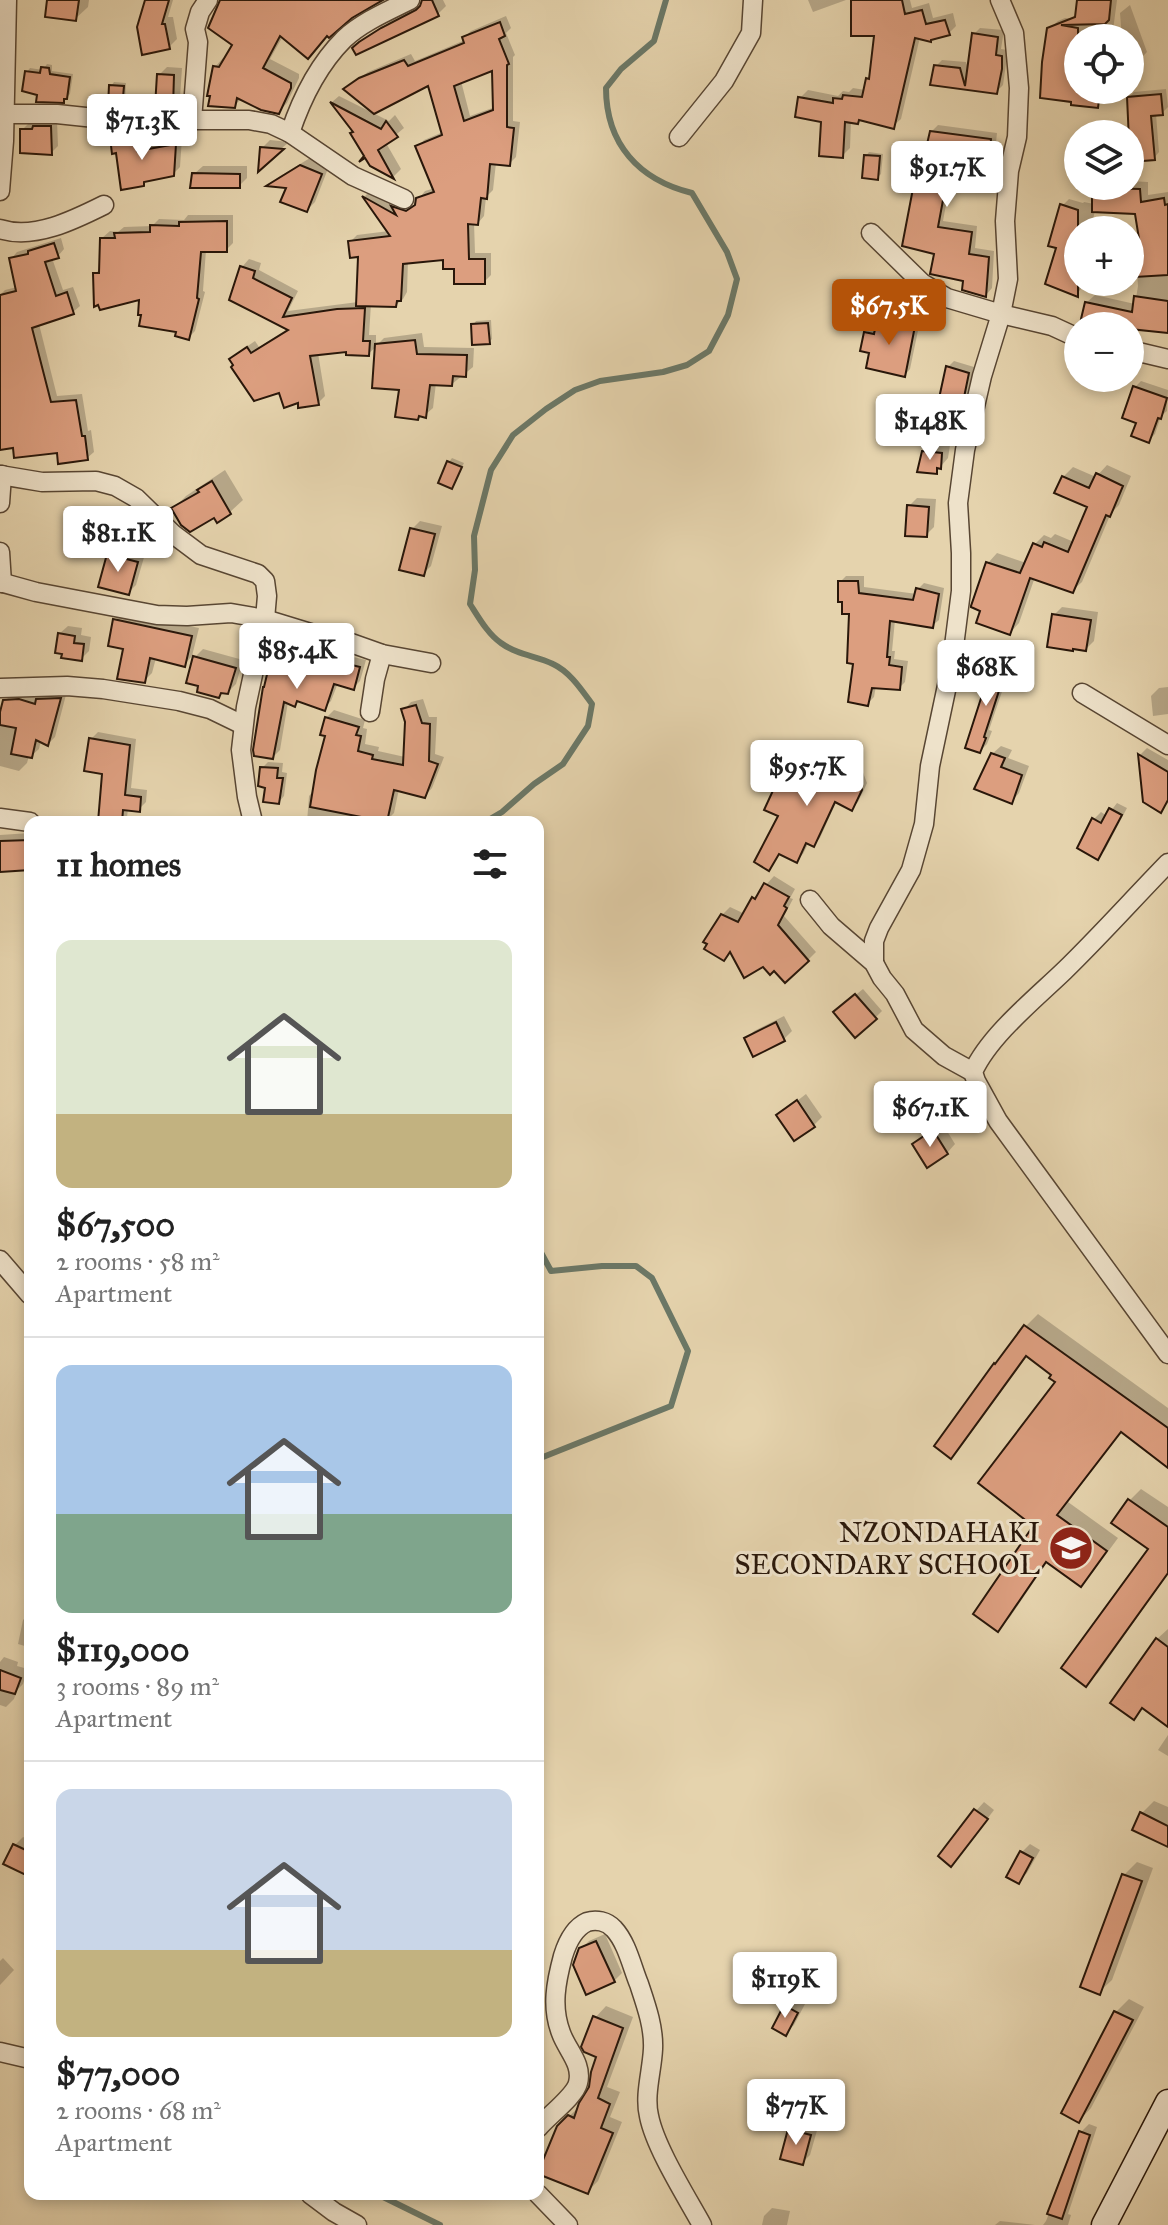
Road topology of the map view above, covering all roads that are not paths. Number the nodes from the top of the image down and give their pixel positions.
1 (7, 0) edge
2 (208, 0) edge
3 (410, 0) edge
4 (753, 0) edge
5 (1000, 0) edge
6 (4, 114) junction
7 (192, 120) junction
8 (290, 133) junction
9 (679, 137) dead end
10 (0, 191) edge
11 (404, 199) dead end
12 (104, 205) dead end
13 (0, 229) edge
14 (871, 233) dead end
15 (1001, 314) junction
16 (1064, 332) edge
17 (1144, 353) edge
18 (1168, 359) edge
19 (1, 475) edge
20 (0, 503) edge
21 (0, 552) edge
22 (1, 582) edge
23 (265, 619) junction
24 (382, 654) junction
25 (431, 663) dead end
26 (0, 688) edge
27 (1082, 693) dead end
28 (370, 712) dead end
29 (243, 725) junction
30 (1168, 745) edge
31 (252, 816) edge
32 (0, 818) edge
33 (24, 821) edge
34 (1168, 863) edge
35 (810, 900) dead end
36 (874, 963) junction
37 (973, 1072) junction
38 (0, 1260) edge
39 (24, 1288) edge
40 (1168, 1354) edge
41 (0, 2052) edge
42 (24, 2058) edge
43 (1168, 2102) edge
44 (544, 2121) edge
45 (318, 2200) edge
46 (544, 2200) edge
47 (357, 2225) edge
48 (568, 2225) edge
49 (702, 2225) edge
50 (1104, 2225) edge

1 - 6 street
2 - 7 street
3 - 8 street
4 - 9 street
5 - 15 street
6 - 7 street
6 - 10 street
7 - 8 street
8 - 11 street
12 - 13 street
14 - 15 street
15 - 16 street
15 - 36 street
17 - 18 street
19 - 20 street
19 - 23 street
21 - 22 street
22 - 23 street
23 - 24 street
23 - 29 street
24 - 25 street
24 - 28 street
26 - 29 street
27 - 30 street
29 - 31 street
32 - 33 street
34 - 37 street
35 - 36 street
36 - 37 street
37 - 40 street
38 - 39 street
41 - 42 street
43 - 50 street
44 - 49 street
45 - 47 street
46 - 48 street

